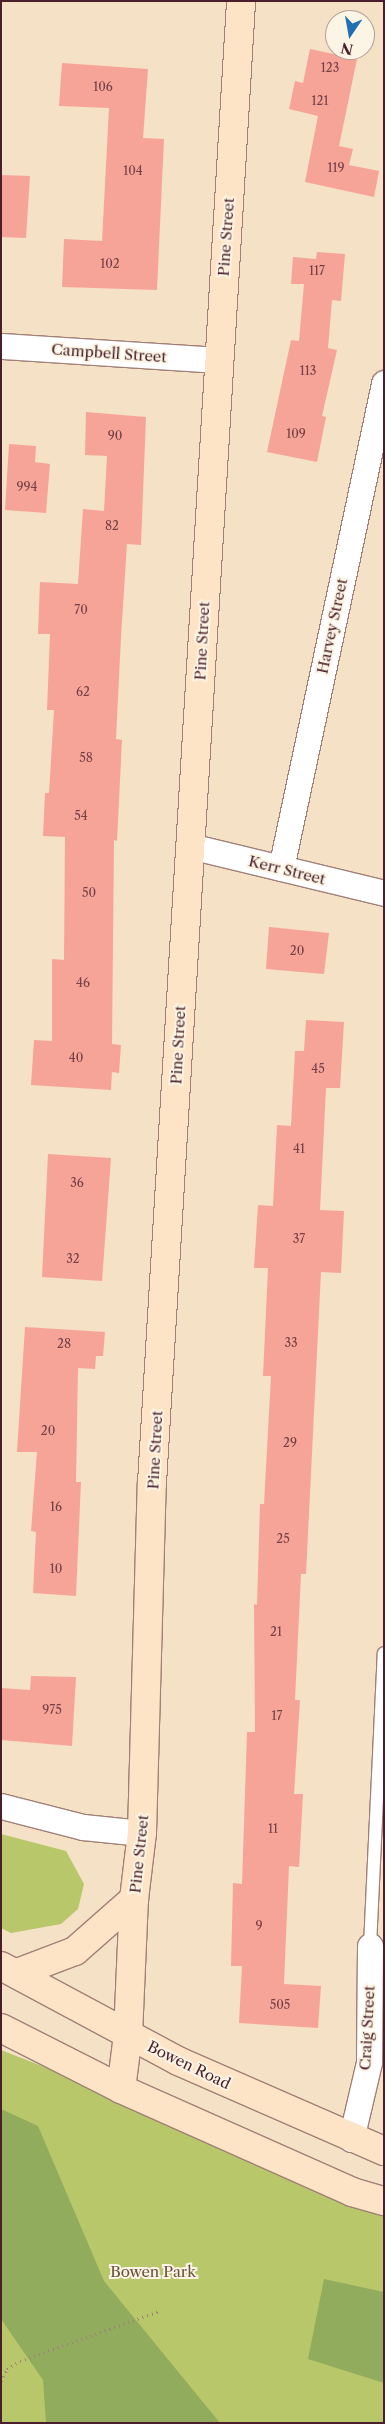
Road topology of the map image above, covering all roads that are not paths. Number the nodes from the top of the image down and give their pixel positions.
1 (241, 1) edge
2 (1, 346) edge
3 (218, 360) junction
4 (384, 383) edge
5 (190, 846) junction
6 (281, 868) junction
7 (384, 893) edge
8 (384, 1653) edge
9 (1, 1806) edge
10 (142, 1833) junction
11 (134, 1899) junction
12 (370, 1946) joint
13 (9, 1970) edge
14 (1, 2028) edge
15 (128, 2035) junction
16 (121, 2089) junction
17 (351, 2139) junction
18 (384, 2151) edge
19 (384, 2201) edge

1 - 3 street, Pine Street
2 - 3 street, Campbell Street
3 - 5 street, Pine Street
4 - 6 street, Harvey Street
5 - 6 street, Kerr Street
5 - 10 street, Pine Street
6 - 7 street, Kerr Street
8 - 12 lane
9 - 10 street
10 - 11 street, Pine Street
11 - 13 street
11 - 15 street, Pine Street
12 - 17 street, Craig Street
13 - 15 street, Bowen Road
14 - 16 street
15 - 16 street, Pine Street
15 - 17 street, Bowen Road
16 - 19 street
17 - 18 street, Bowen Road

